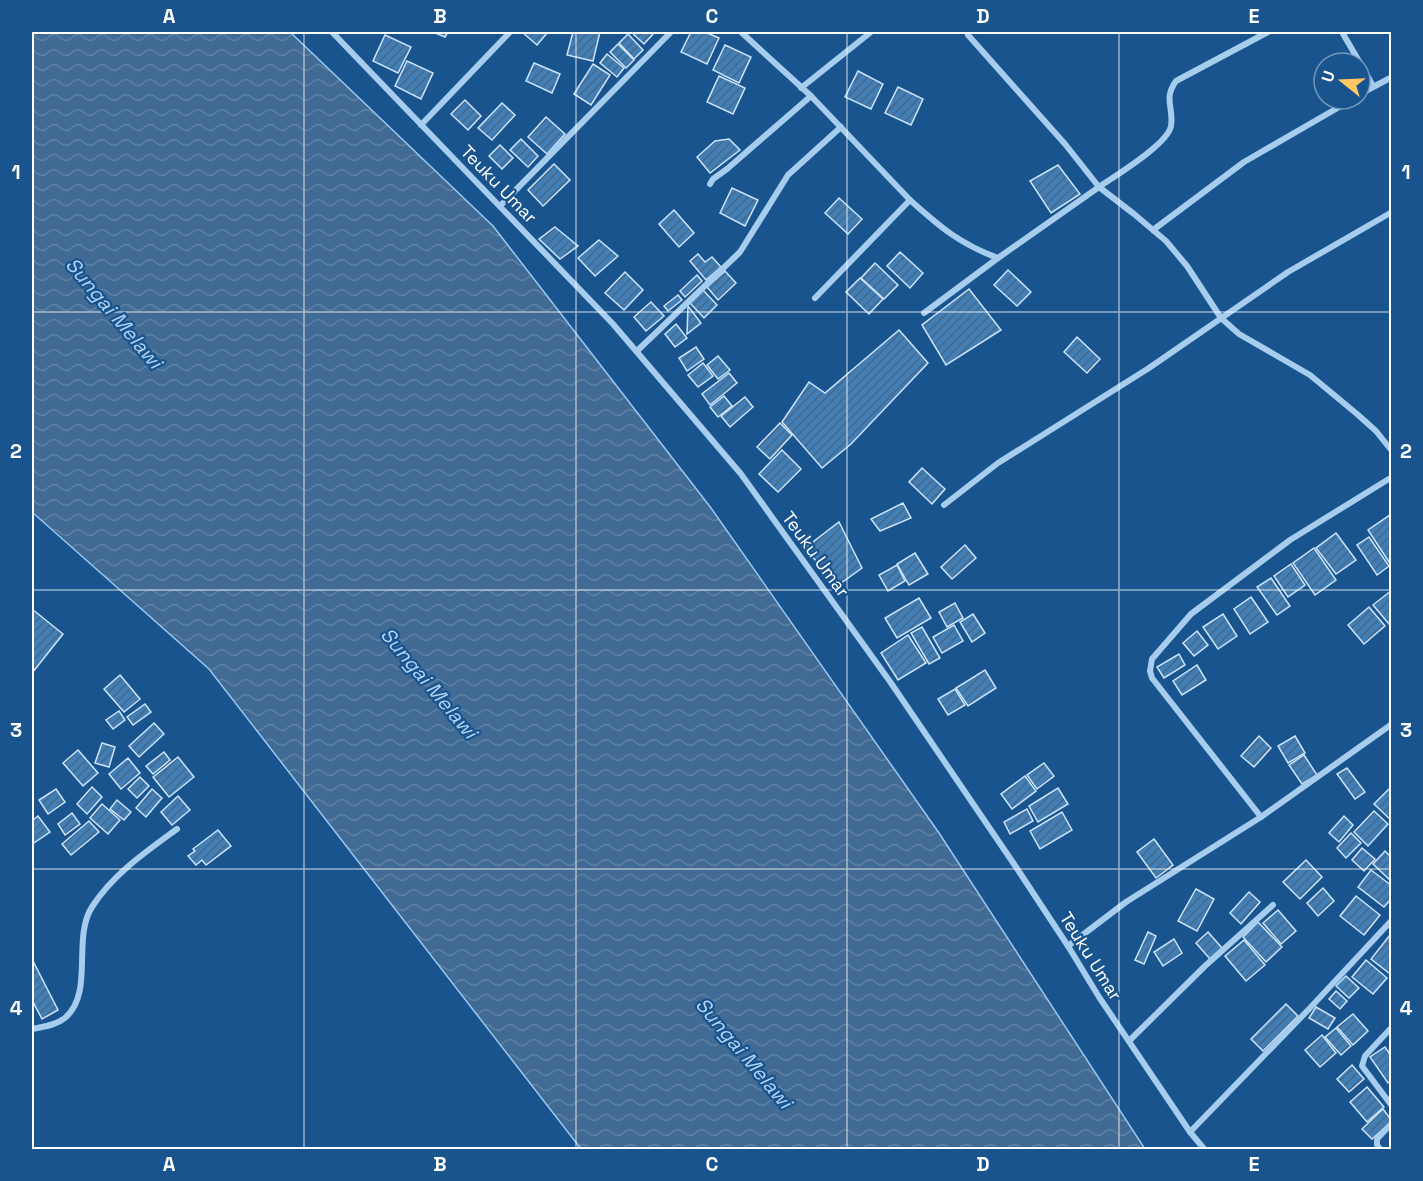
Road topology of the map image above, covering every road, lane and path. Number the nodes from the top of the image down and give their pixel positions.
1 (332, 32) edge
2 (510, 32) edge
3 (671, 32) edge
4 (741, 32) edge
5 (871, 32) edge
6 (1268, 32) edge
7 (1342, 32) edge
8 (968, 33) edge
9 (1353, 51) edge
10 (1392, 77) edge
11 (1373, 86) edge
12 (801, 88) junction
13 (811, 96) junction
14 (1332, 111) edge
15 (421, 125) junction
16 (841, 127) junction
17 (710, 184) dead end
18 (1099, 187) junction
19 (910, 200) junction
20 (500, 206) junction
21 (1392, 212) edge
22 (1153, 230) junction
23 (998, 258) junction
24 (815, 298) dead end
25 (924, 314) dead end
26 (1221, 318) junction
27 (637, 351) junction
28 (1392, 451) edge
29 (1392, 477) edge
30 (944, 505) dead end
31 (1392, 724) edge
32 (1261, 817) junction
33 (177, 829) dead end
34 (1273, 905) dead end
35 (1392, 920) edge
36 (1068, 946) junction
37 (1392, 1027) edge
38 (32, 1029) edge
39 (1129, 1041) junction
40 (1392, 1107) edge
41 (1392, 1123) edge
42 (1190, 1132) junction
43 (1205, 1149) edge
44 (1381, 1149) edge

1 - 15 street, Teuku Umar
2 - 15 street
3 - 20 street
4 - 12 street
5 - 12 street
6 - 18 street
7 - 9 street
8 - 18 street
10 - 11 street
12 - 13 street
13 - 16 street
13 - 17 street
14 - 22 street
15 - 20 street, Teuku Umar
16 - 19 street
16 - 27 street
18 - 22 street
18 - 23 street
19 - 23 street
19 - 24 street
20 - 27 street, Teuku Umar
21 - 26 street
22 - 26 street
23 - 25 street
26 - 28 street
26 - 30 street
27 - 36 street, Teuku Umar
29 - 32 street
31 - 32 street
32 - 36 street
33 - 38 street
34 - 39 street
35 - 42 street
36 - 39 street, Teuku Umar
37 - 40 street
39 - 42 street, Teuku Umar
41 - 44 street
42 - 43 street, Teuku Umar

